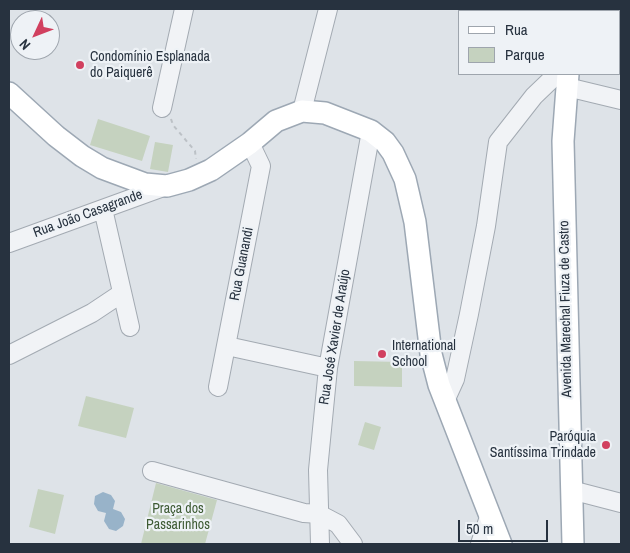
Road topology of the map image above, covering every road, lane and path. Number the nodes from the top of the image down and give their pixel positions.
1 (184, 9) edge
2 (328, 9) edge
3 (564, 78) edge
4 (9, 93) edge
5 (621, 100) edge
6 (168, 110) joint
7 (302, 111) junction
8 (371, 131) junction
9 (250, 143) junction
10 (197, 166) dead end
11 (167, 186) junction
12 (103, 209) junction
13 (9, 243) edge
14 (122, 292) junction
15 (130, 327) dead end
16 (227, 346) junction
17 (9, 355) edge
18 (328, 368) junction
19 (218, 387) dead end
20 (445, 401) junction
21 (152, 471) dead end
22 (571, 490) junction
23 (621, 503) edge
24 (319, 514) junction
25 (490, 514) junction
26 (348, 537) edge
27 (320, 544) edge
28 (480, 544) edge
29 (501, 544) edge
30 (573, 544) edge

1 - 6 street
2 - 7 street
3 - 5 street
3 - 20 street
3 - 22 main road, Avenida Marechal Fiuza de Castro
4 - 11 main road
6 - 10 path
7 - 8 main road
7 - 9 main road
8 - 18 street, Rua José Xavier de Araújo
8 - 20 main road
9 - 11 main road
9 - 16 street, Rua Guanandi
11 - 12 street, Rua João Casagrande
12 - 13 street, Rua João Casagrande
12 - 14 street
14 - 15 street
14 - 17 street
16 - 18 street
16 - 19 street, Rua Guanandi
18 - 24 street, Rua José Xavier de Araújo
20 - 25 main road
21 - 24 street
22 - 23 street
22 - 30 main road, Avenida Marechal Fiuza de Castro
24 - 26 street
24 - 27 street, Rua José Xavier de Araújo
25 - 28 street
25 - 29 main road

